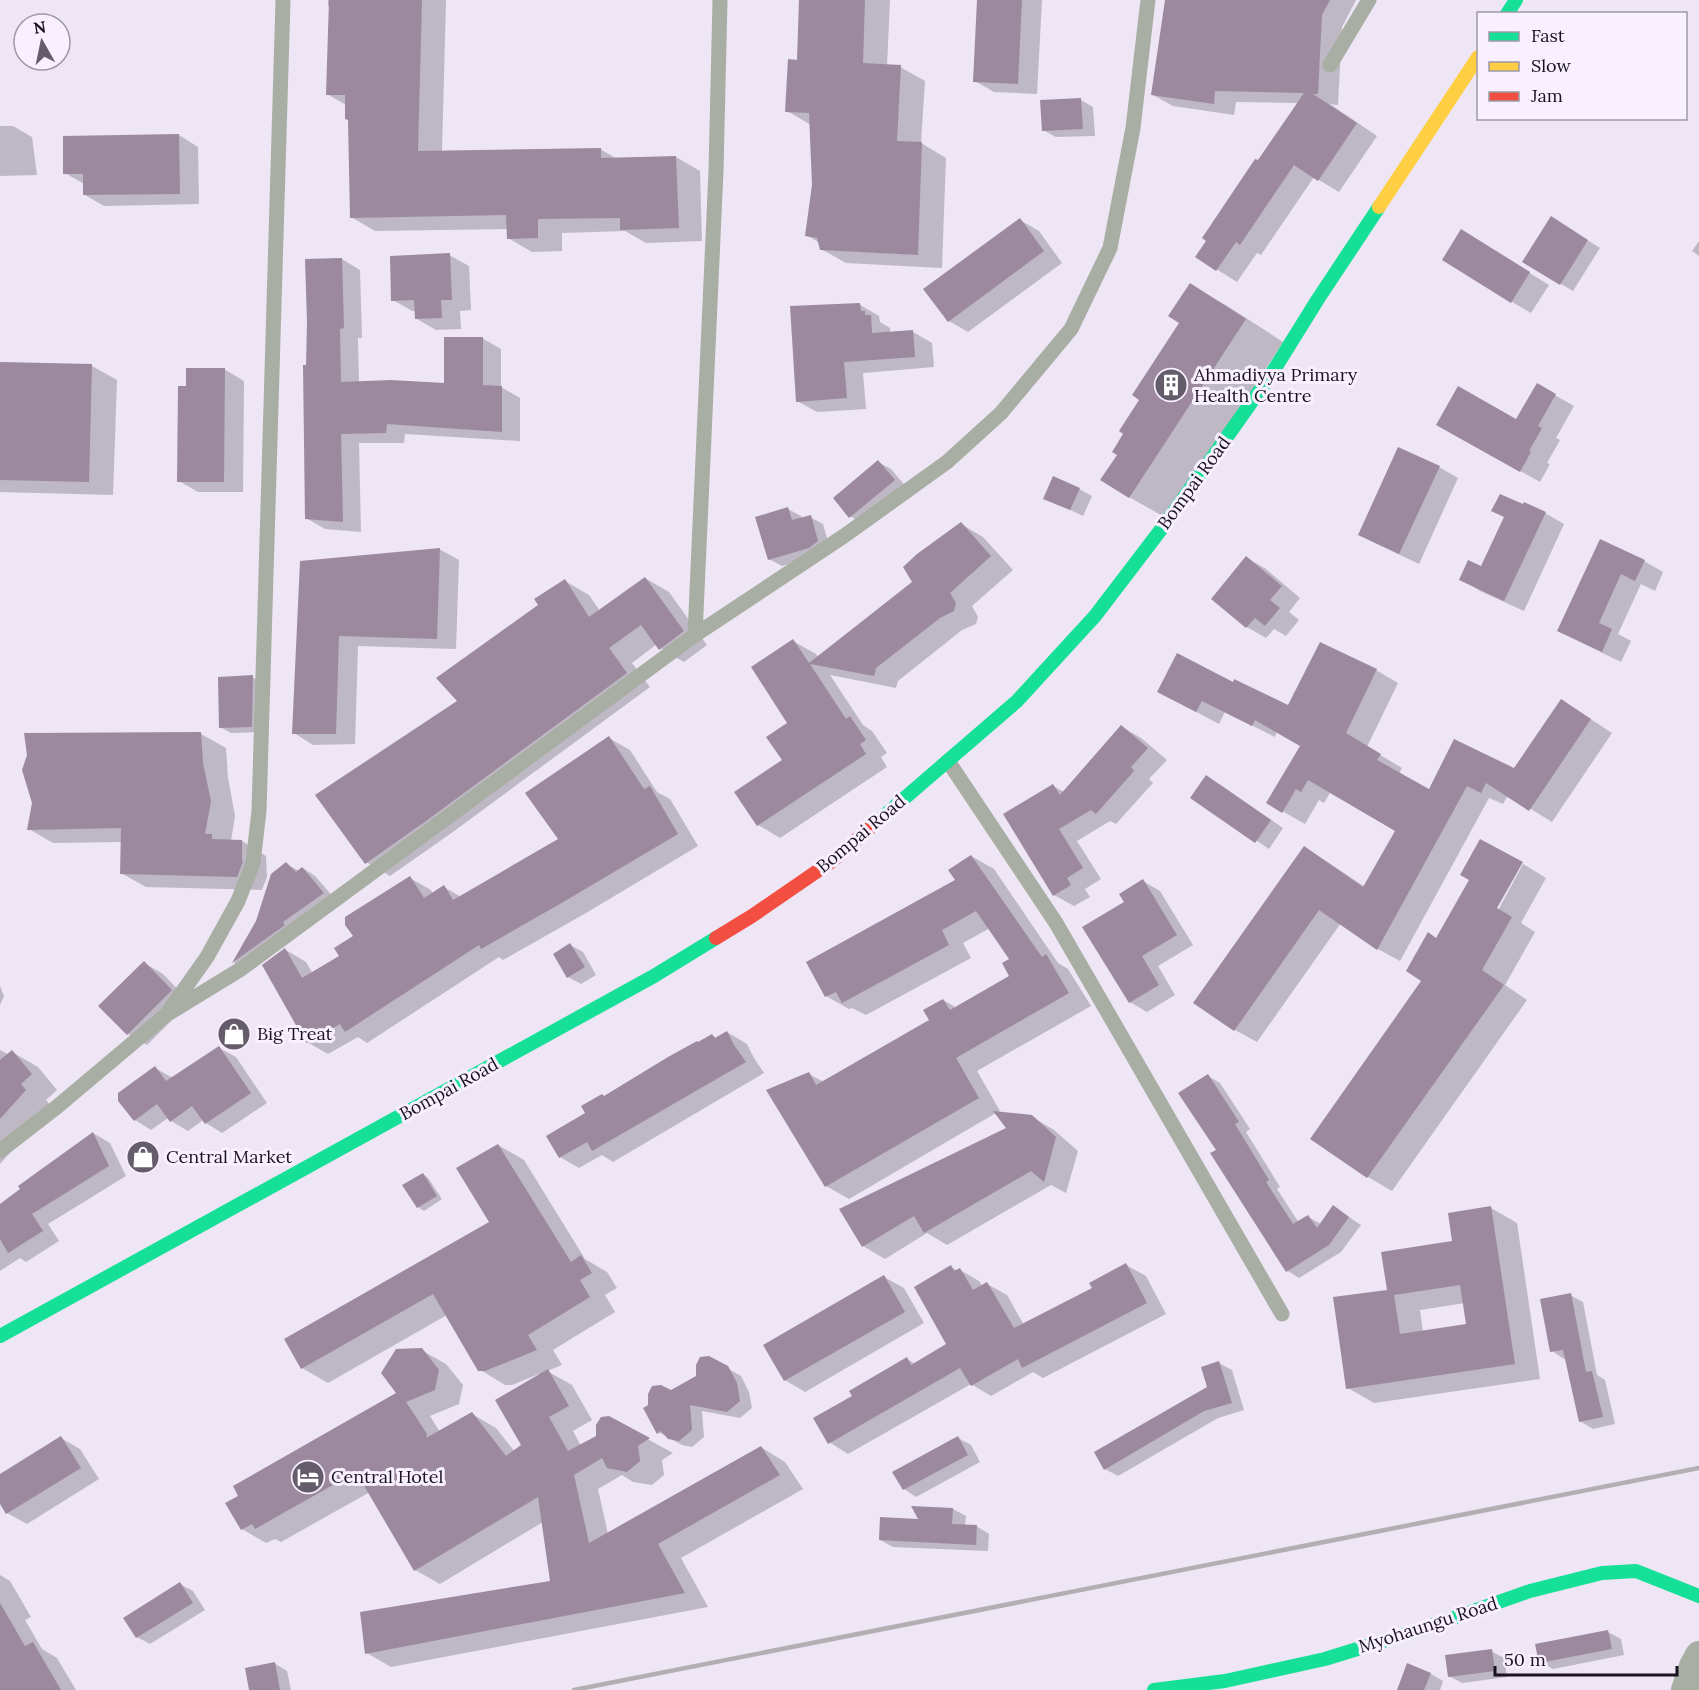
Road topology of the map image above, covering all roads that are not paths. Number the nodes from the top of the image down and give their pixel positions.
1 (283, 0) edge
2 (720, 0) edge
3 (1148, 0) edge
4 (1369, 0) edge
5 (1477, 60) edge
6 (1330, 65) dead end
7 (695, 635) junction
8 (948, 761) junction
9 (166, 1016) junction
10 (0, 1151) edge
11 (1281, 1314) dead end
12 (0, 1336) edge
13 (1699, 1596) edge
14 (1699, 1655) edge
15 (1154, 1690) edge
16 (1685, 1690) edge

1 - 9 lane
2 - 7 lane
3 - 7 lane
4 - 6 lane
5 - 8 main road, Bompai Road
7 - 9 lane
8 - 11 lane
8 - 12 main road, Bompai Road
9 - 10 lane
13 - 15 main road, Myohaungu Road
14 - 16 street

